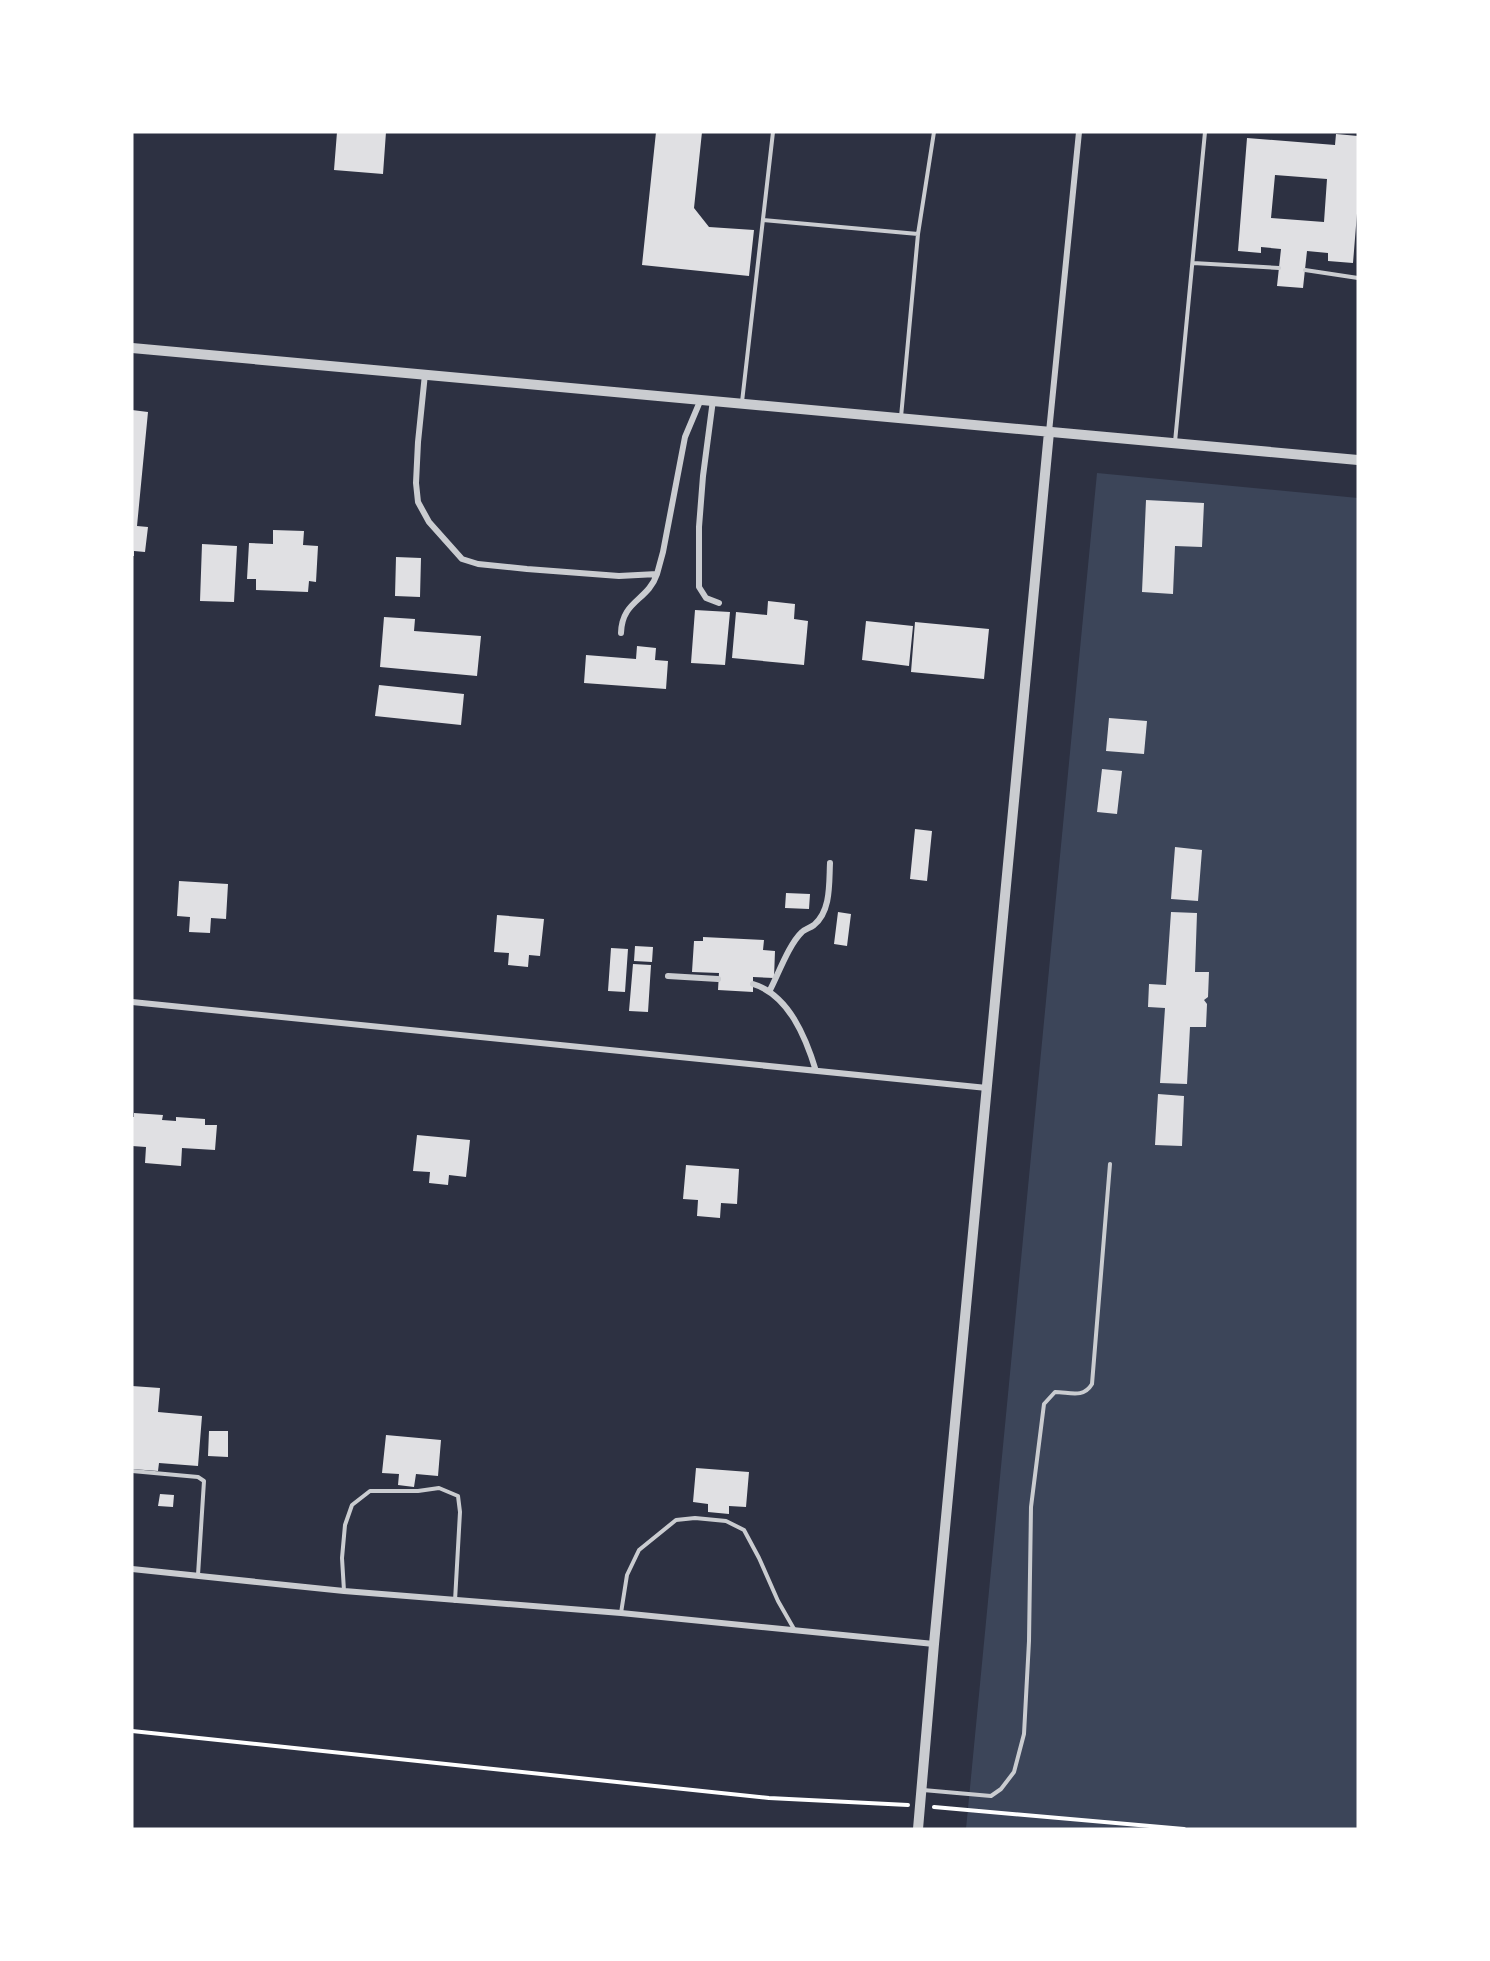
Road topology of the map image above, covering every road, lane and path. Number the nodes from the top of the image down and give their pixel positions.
1 (773, 132) edge
2 (934, 132) edge
3 (1079, 132) edge
4 (1205, 132) edge
5 (763, 220) junction
6 (918, 234) junction
7 (1193, 263) junction
8 (1279, 268) dead end
9 (1305, 270) dead end
10 (1358, 278) edge
11 (132, 348) edge
12 (425, 374) junction
13 (701, 399) junction
14 (713, 400) junction
15 (742, 403) junction
16 (901, 418) junction
17 (1049, 432) junction
18 (1175, 442) junction
19 (1358, 460) edge
20 (657, 574) junction
21 (719, 603) dead end
22 (621, 633) dead end
23 (830, 863) dead end
24 (668, 976) dead end
25 (718, 979) dead end
26 (753, 984) dead end
27 (770, 990) junction
28 (132, 1002) edge
29 (816, 1071) junction
30 (987, 1088) junction
31 (1110, 1164) dead end
32 (132, 1471) edge
33 (132, 1569) edge
34 (198, 1575) junction
35 (344, 1591) junction
36 (455, 1601) junction
37 (621, 1613) junction
38 (795, 1630) junction
39 (934, 1644) junction
40 (132, 1731) edge
41 (922, 1790) junction
42 (921, 1806) junction
43 (918, 1829) edge
44 (1184, 1829) edge

1 - 5 lane
2 - 6 lane
3 - 17 street
4 - 7 lane
5 - 6 lane
5 - 15 lane
6 - 16 lane
7 - 8 lane
7 - 18 lane
9 - 10 lane
11 - 12 street
12 - 13 street
12 - 20 street
13 - 14 street
13 - 20 street
14 - 15 street
14 - 21 street
15 - 16 street
16 - 17 street
17 - 18 street
17 - 30 street
18 - 19 street
20 - 22 street
23 - 27 street
24 - 25 street
26 - 27 street
27 - 29 street
28 - 29 street
29 - 30 street
30 - 39 street
31 - 41 lane
32 - 34 lane
33 - 34 street
34 - 35 street
35 - 36 street
35 - 36 lane
36 - 37 street
37 - 38 street
37 - 38 lane
38 - 39 street
39 - 41 street
40 - 42 path
41 - 42 street
42 - 43 street
42 - 44 path

